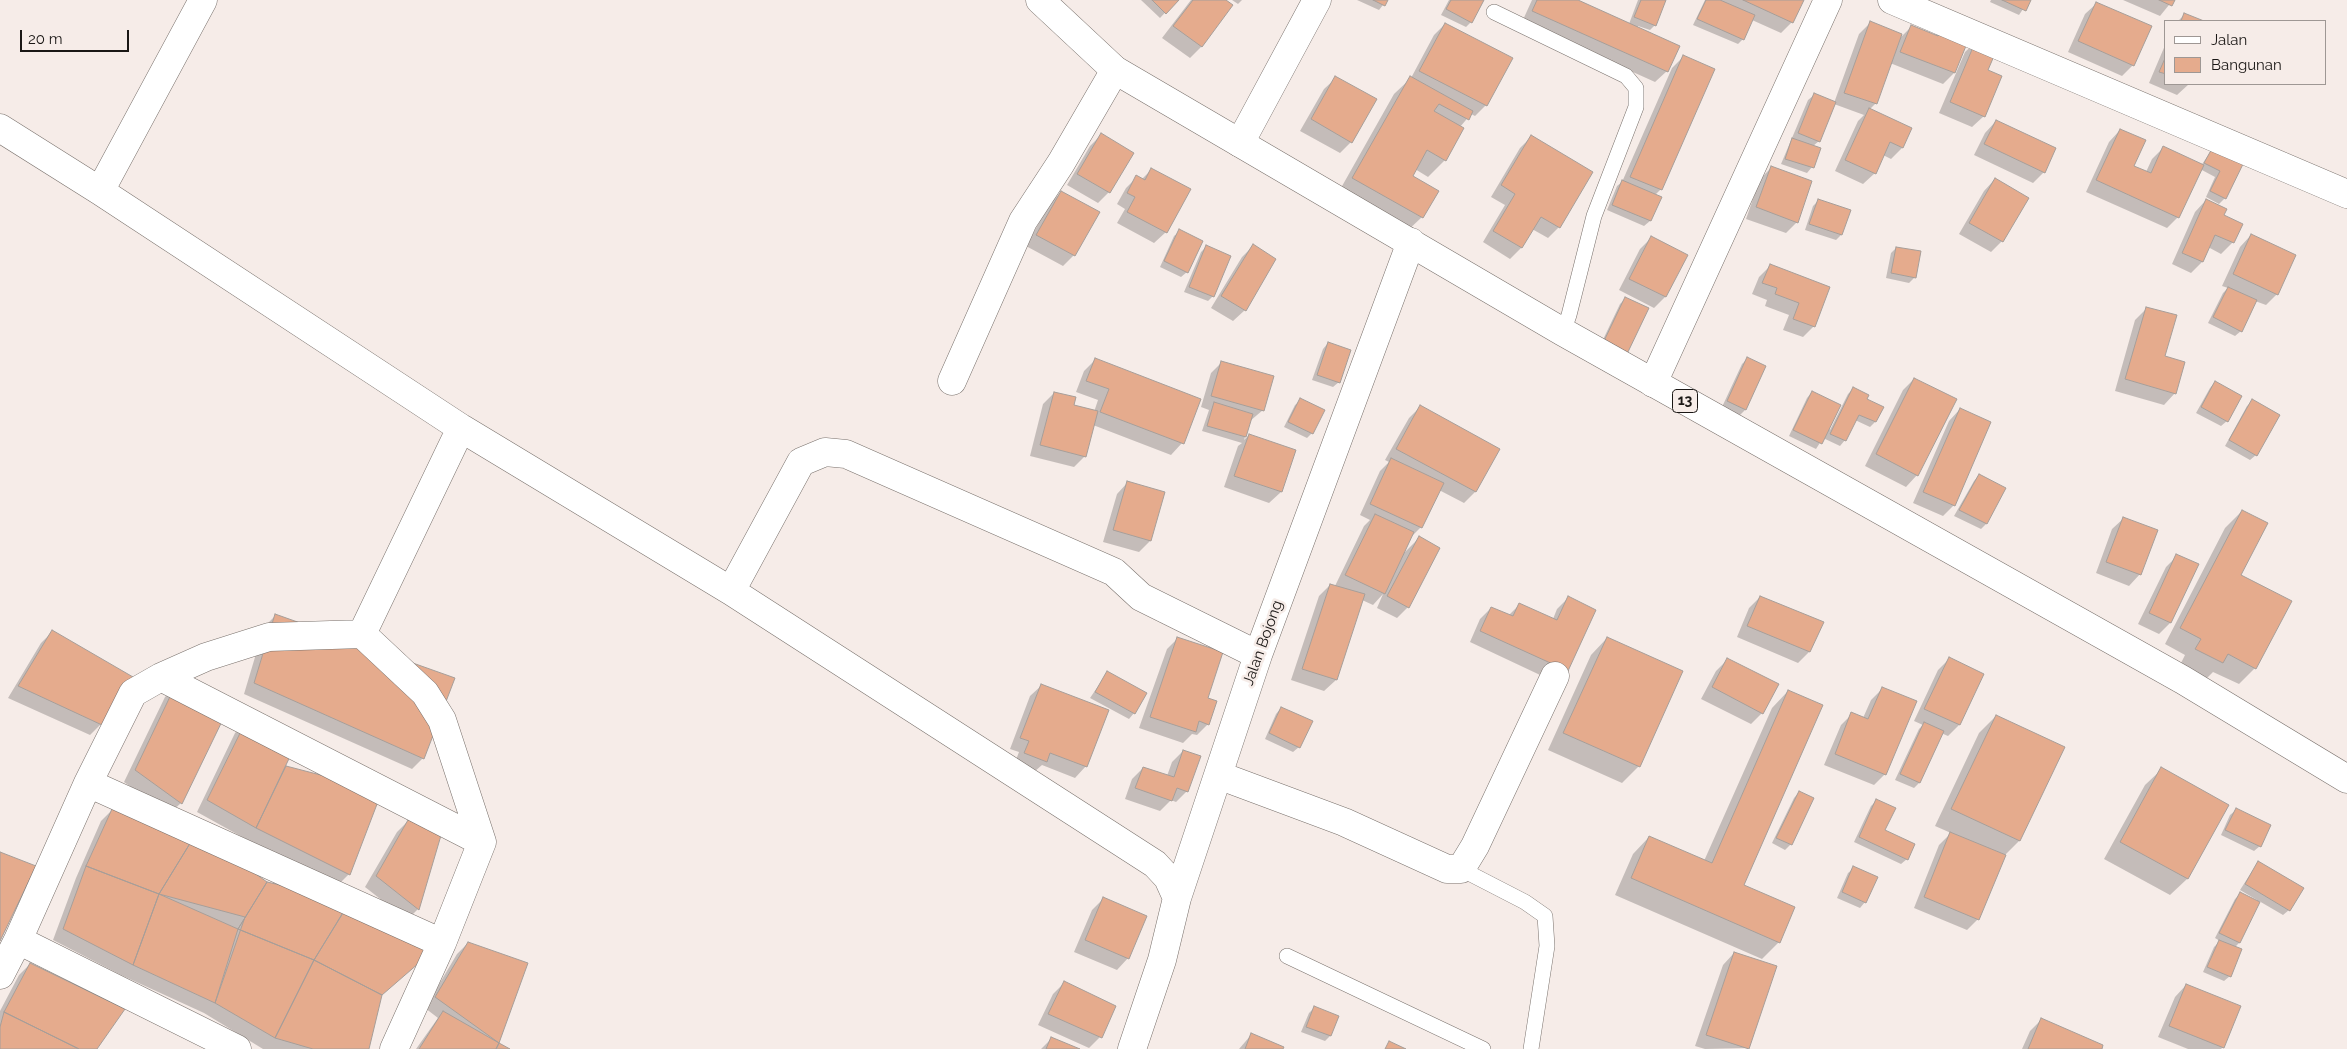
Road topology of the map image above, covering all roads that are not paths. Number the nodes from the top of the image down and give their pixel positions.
1 (203, 0) edge
2 (1040, 0) edge
3 (1317, 0) edge
4 (1828, 0) edge
5 (1892, 0) edge
6 (1494, 12) dead end
7 (1115, 70) junction
8 (0, 128) edge
9 (1240, 143) junction
10 (100, 190) junction
11 (2347, 194) edge
12 (1411, 242) junction
13 (1563, 332) junction
14 (952, 381) dead end
15 (1652, 382) junction
16 (461, 428) junction
17 (731, 591) junction
18 (362, 634) junction
19 (1258, 655) junction
20 (1555, 676) dead end
21 (161, 677) junction
22 (1218, 775) junction
23 (2347, 779) edge
24 (88, 784) junction
25 (482, 842) junction
26 (1461, 869) junction
27 (1177, 898) junction
28 (18, 940) junction
29 (442, 943) junction
30 (1287, 956) dead end
31 (0, 975) edge
32 (237, 1049) edge
33 (394, 1049) edge
34 (1132, 1049) edge
35 (1483, 1049) edge
36 (1531, 1049) edge

1 - 10 main road
2 - 7 main road, 13
3 - 9 main road
4 - 15 main road
5 - 11 main road
6 - 13 lane
7 - 9 main road, 13
7 - 14 main road
8 - 10 main road
9 - 12 main road, 13
10 - 16 main road
12 - 13 main road, 13
12 - 19 main road, Jalan Bojong
13 - 15 main road, 13
15 - 23 main road, 13
16 - 17 main road
16 - 18 main road
17 - 19 main road
17 - 27 main road
18 - 21 main road
18 - 25 main road
19 - 22 main road, Jalan Bojong
20 - 26 main road
21 - 24 main road
21 - 25 main road
22 - 26 main road
22 - 27 main road, Jalan Bojong
24 - 28 main road
24 - 29 main road
25 - 29 main road
26 - 36 lane
27 - 34 main road, Jalan Bojong
28 - 31 main road
28 - 32 main road
29 - 33 main road
30 - 35 lane

